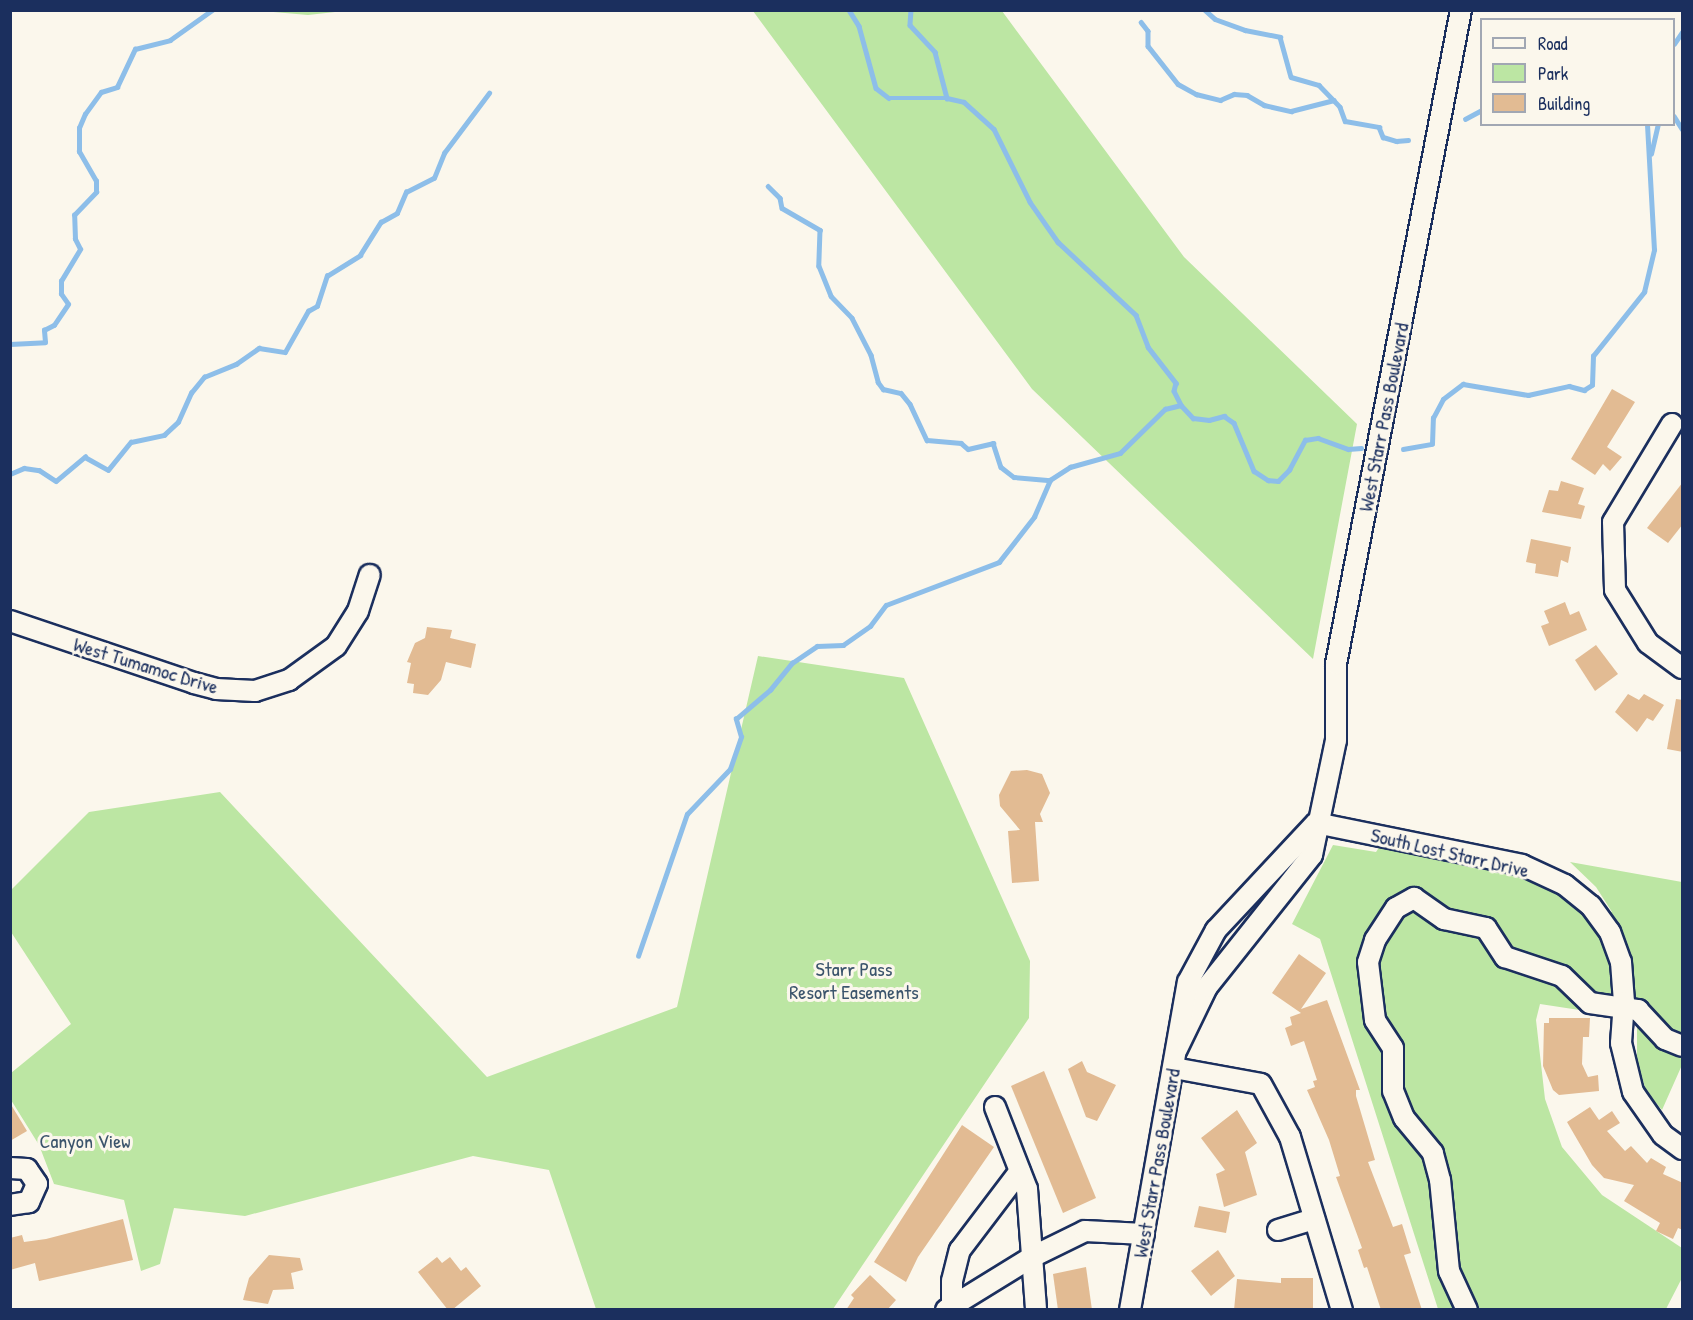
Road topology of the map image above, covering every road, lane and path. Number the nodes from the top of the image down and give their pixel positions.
1 (1461, 10) edge
2 (1672, 424) dead end
3 (370, 575) dead end
4 (10, 621) edge
5 (1683, 668) edge
6 (1316, 823) junction
7 (1624, 1008) junction
8 (1683, 1046) edge
9 (1175, 1059) junction
10 (995, 1107) dead end
11 (1683, 1149) edge
12 (10, 1167) edge
13 (1020, 1171) junction
14 (10, 1204) edge
15 (1314, 1219) junction
16 (1278, 1230) dead end
17 (1144, 1234) junction
18 (1032, 1257) junction
19 (1136, 1277) junction
20 (950, 1308) edge
21 (1036, 1310) edge
22 (1130, 1310) edge
23 (1137, 1310) edge
24 (1342, 1310) edge
25 (1467, 1310) edge

1 - 6 street, West Starr Pass Boulevard
2 - 5 street
3 - 4 street, West Tumamoc Drive
6 - 7 street, South Lost Starr Drive
6 - 9 street, West Starr Pass Boulevard
6 - 9 street, West Starr Pass Boulevard
7 - 8 street
7 - 11 street, South Lost Starr Drive
7 - 25 street
9 - 15 street
9 - 17 street, West Starr Pass Boulevard
10 - 13 street
12 - 14 street
13 - 18 street
13 - 20 street
15 - 16 street
15 - 24 street
17 - 18 street
17 - 19 street, West Starr Pass Boulevard
18 - 20 street
18 - 21 street
19 - 22 street, West Starr Pass Boulevard
19 - 23 street, West Starr Pass Boulevard

